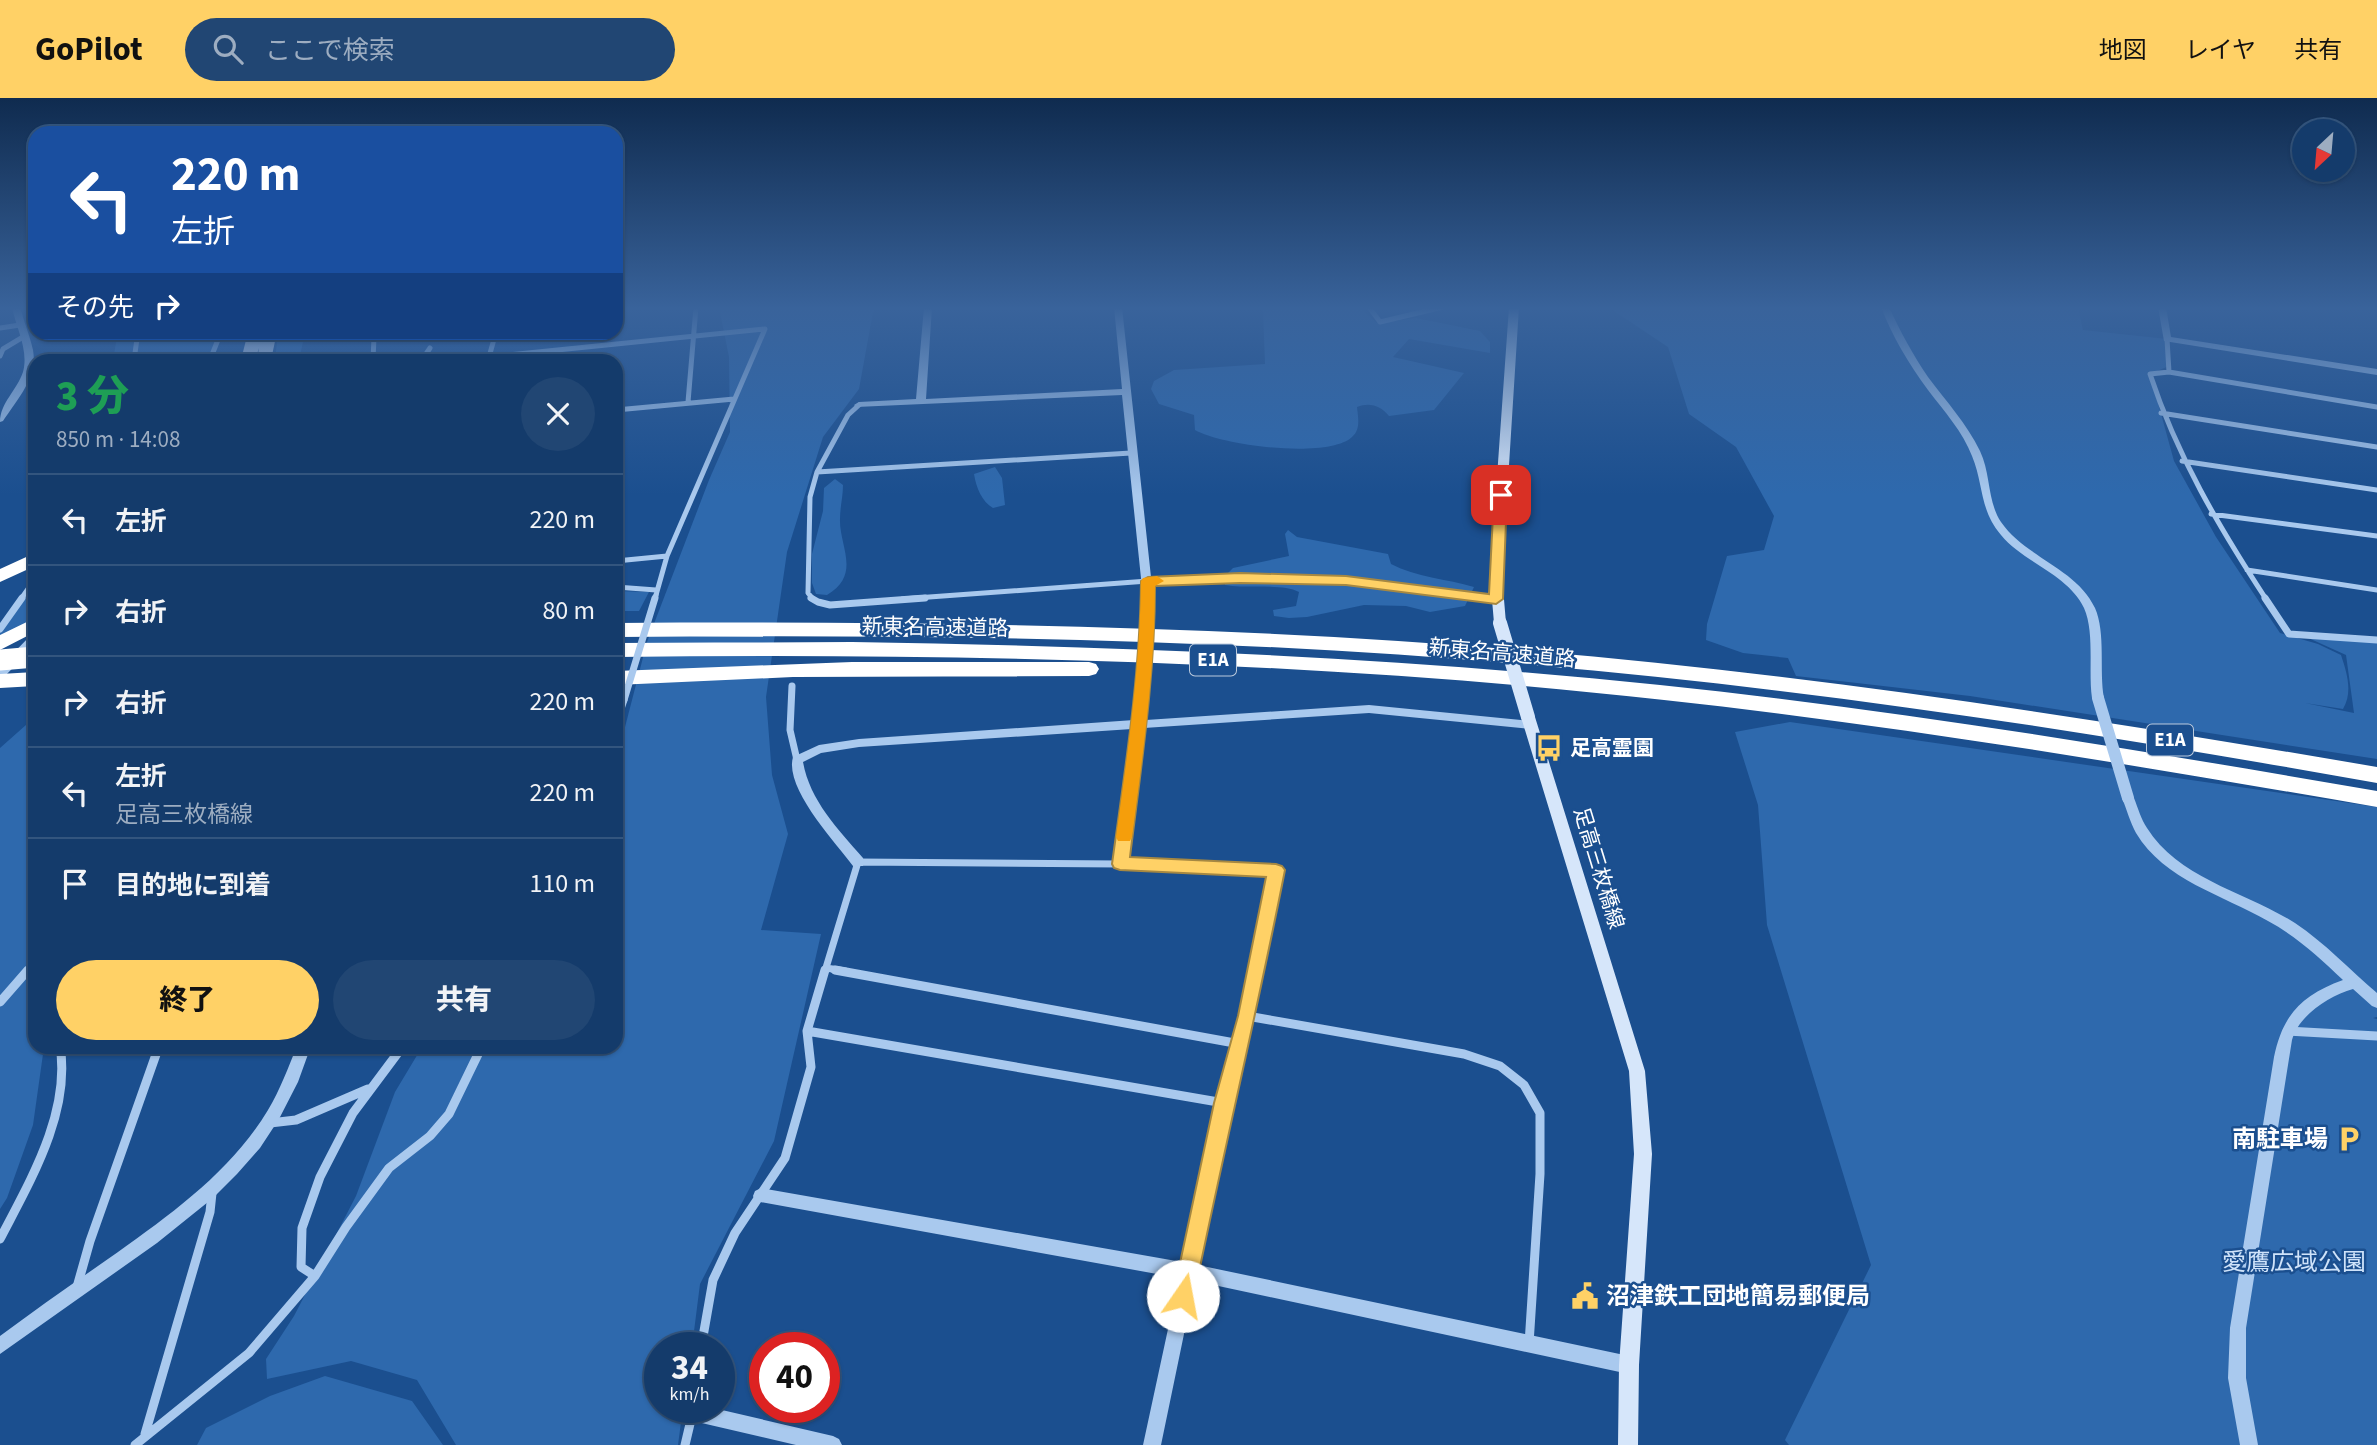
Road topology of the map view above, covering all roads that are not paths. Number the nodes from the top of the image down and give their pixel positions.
1 (27, 370) edge
2 (691, 370) edge
3 (747, 370) edge
4 (923, 370) edge
5 (1124, 370) edge
6 (1509, 370) edge
7 (1920, 370) edge
8 (2169, 372) joint
9 (1126, 392) junction
10 (734, 399) junction
11 (921, 400) junction
12 (688, 402) junction
13 (859, 405) joint
14 (2377, 407) edge
15 (623, 409) edge
16 (2161, 413) junction
17 (0, 419) edge
18 (2377, 447) edge
19 (1131, 453) junction
20 (2182, 461) junction
21 (817, 472) junction
22 (2377, 490) edge
23 (2211, 514) junction
24 (2377, 536) edge
25 (667, 556) junction
26 (623, 560) edge
27 (28, 562) edge
28 (2247, 570) junction
29 (0, 576) edge
30 (1148, 581) junction
31 (623, 588) edge
32 (28, 589) edge
33 (2377, 590) edge
34 (656, 593) junction
35 (1496, 599) junction
36 (623, 617) edge
37 (0, 629) edge
38 (28, 629) edge
39 (623, 630) edge
40 (1131, 635) junction
41 (2377, 639) edge
42 (0, 643) edge
43 (28, 645) edge
44 (623, 650) edge
45 (28, 658) edge
46 (0, 660) edge
47 (0, 674) edge
48 (623, 678) edge
49 (28, 679) edge
50 (0, 681) edge
51 (1559, 682) junction
52 (792, 686) dead end
53 (623, 702) edge
54 (1529, 721) junction
55 (1140, 726) junction
56 (797, 760) junction
57 (2377, 775) edge
58 (2377, 799) edge
59 (858, 862) junction
60 (1120, 864) junction
61 (1276, 870) joint
62 (826, 968) junction
63 (28, 970) edge
64 (2354, 983) junction
65 (0, 1002) edge
66 (2377, 1002) edge
67 (1247, 1016) junction
68 (807, 1031) junction
69 (2287, 1031) junction
70 (2377, 1036) edge
71 (1240, 1044) junction
72 (60, 1054) edge
73 (156, 1054) edge
74 (301, 1054) edge
75 (396, 1054) edge
76 (478, 1054) edge
77 (369, 1089) junction
78 (1224, 1103) junction
79 (270, 1124) junction
80 (212, 1192) junction
81 (761, 1196) junction
82 (0, 1239) edge
83 (1188, 1271) junction
84 (315, 1276) junction
85 (76, 1292) junction
86 (705, 1332) edge
87 (1529, 1345) junction
88 (0, 1346) edge
89 (1629, 1365) junction
90 (735, 1420) edge
91 (690, 1423) edge
92 (145, 1435) junction
93 (135, 1445) edge
94 (685, 1445) edge
95 (833, 1445) edge
96 (1152, 1445) edge
97 (1628, 1445) edge
98 (2249, 1445) edge

1 - 17 street
2 - 12 street
3 - 10 street
4 - 11 street
5 - 9 street
6 - 35 main road, 足高三枚橋線
7 - 64 street, bridge
8 - 14 street
8 - 16 street
9 - 11 street
9 - 19 street
10 - 12 street
10 - 25 street
11 - 13 street
12 - 15 street
13 - 21 street
16 - 18 street
16 - 20 street
19 - 21 street
19 - 30 street
20 - 22 street
20 - 23 street
21 - 30 street
23 - 24 street
23 - 28 street
25 - 26 street
25 - 34 street
27 - 29 highway
28 - 33 street
28 - 41 street
30 - 35 street
30 - 55 street, bridge
31 - 34 street
32 - 37 street
34 - 53 street, bridge
35 - 54 main road, 足高三枚橋線, bridge
36 - 40 highway
38 - 42 highway
39 - 40 highway, 新東名高速道路 / E1A
40 - 57 highway, 新東名高速道路 / E1A
43 - 47 street
44 - 51 highway, 新東名高速道路 / E1A
45 - 46 highway, bridge
48 - 51 highway
49 - 50 highway
51 - 58 highway, 新東名高速道路 / E1A
52 - 56 street
54 - 55 street
54 - 89 main road, 足高三枚橋線
55 - 56 street
55 - 60 street
56 - 59 street
59 - 60 street
59 - 62 street
60 - 61 street
61 - 67 street
62 - 68 street
62 - 71 street
63 - 65 street
64 - 66 street
64 - 69 street
67 - 71 street
67 - 87 street
68 - 78 street
68 - 81 street
69 - 70 street
69 - 98 street
71 - 78 street
72 - 82 street
73 - 85 street
74 - 79 street
75 - 77 street
76 - 84 street
77 - 79 street
77 - 84 street
78 - 83 street
79 - 80 street
80 - 85 street
80 - 92 street
81 - 83 street
81 - 86 street
83 - 87 street
83 - 96 street
84 - 92 street
85 - 88 street
87 - 89 street
89 - 97 main road, 足高三枚橋線
90 - 95 street
91 - 94 street
92 - 93 street

